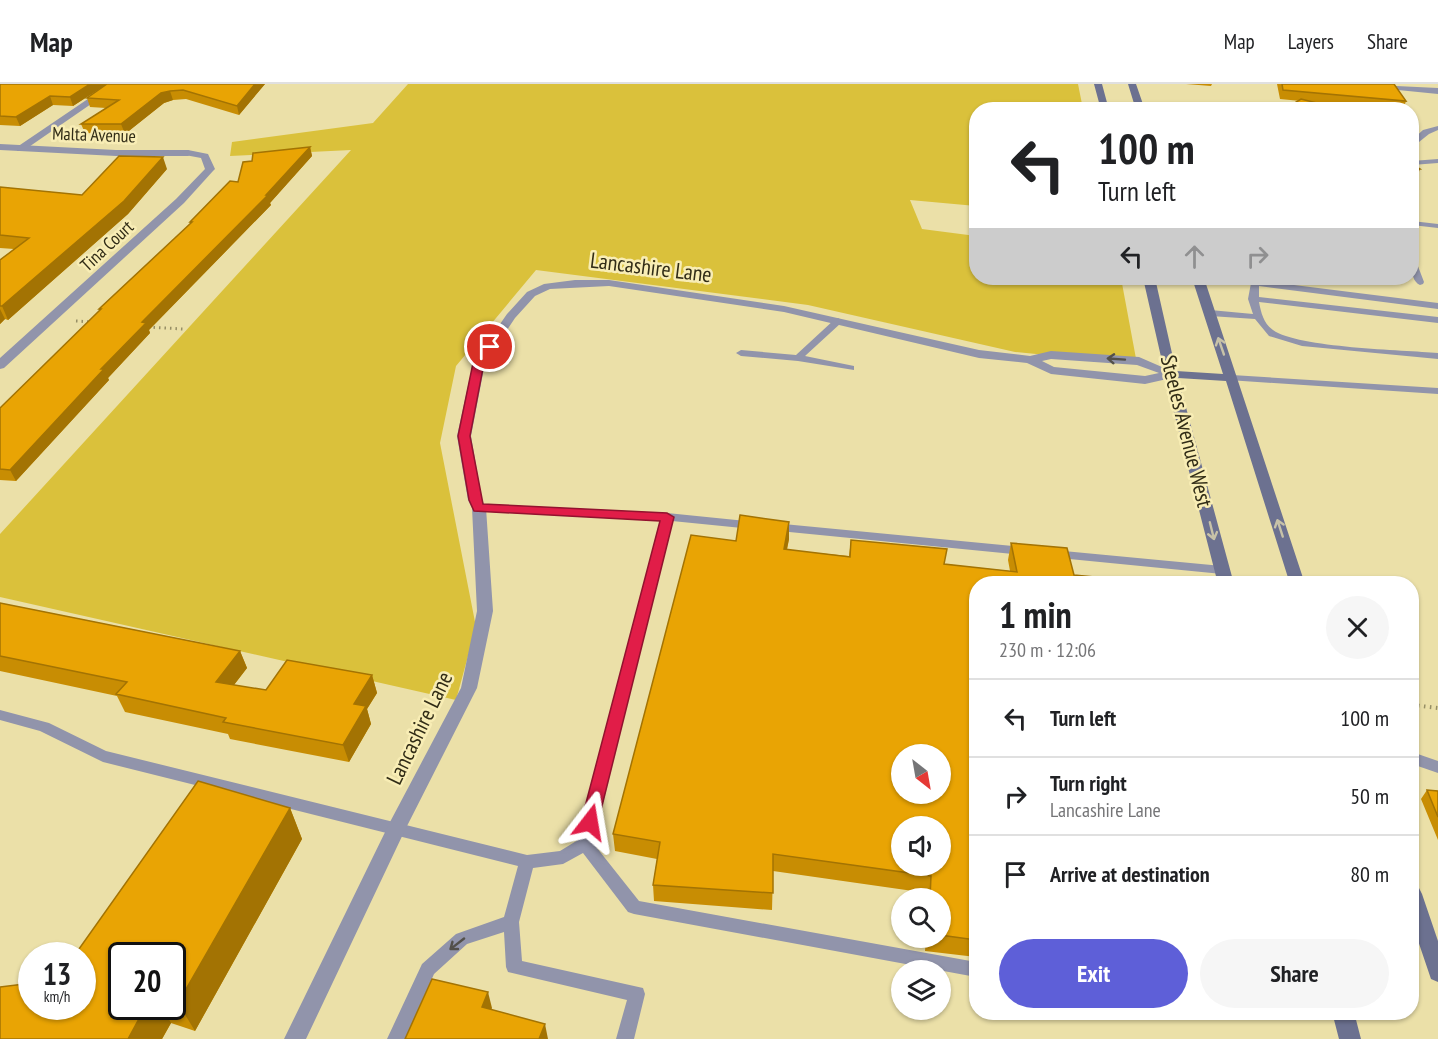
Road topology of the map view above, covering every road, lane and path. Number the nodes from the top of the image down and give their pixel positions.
1 (116, 84) edge
2 (1098, 84) edge
3 (1132, 84) edge
4 (1358, 84) edge
5 (1401, 86) edge
6 (1438, 91) edge
7 (1103, 102) edge
8 (1138, 102) edge
9 (1438, 128) edge
10 (1419, 138) edge
11 (0, 147) edge
12 (20, 149) junction
13 (188, 153) joint
14 (1438, 161) edge
15 (1419, 162) edge
16 (1419, 225) edge
17 (1438, 226) edge
18 (1151, 285) edge
19 (1200, 285) edge
20 (1255, 285) edge
21 (1278, 285) edge
22 (1252, 298) junction
23 (1438, 306) edge
24 (1210, 313) junction
25 (1259, 317) junction
26 (52, 319) junction
27 (1438, 320) edge
28 (837, 321) junction
29 (100, 323) edge
30 (147, 327) edge
31 (183, 329) dead end
32 (741, 353) dead end
33 (1438, 356) edge
34 (798, 358) junction
35 (1030, 360) junction
36 (0, 365) edge
37 (851, 368) dead end
38 (1172, 374) junction
39 (1232, 378) junction
40 (1438, 391) edge
41 (479, 508) junction
42 (667, 517) junction
43 (1215, 576) edge
44 (1224, 576) edge
45 (1295, 576) edge
46 (1419, 706) edge
47 (1438, 708) edge
48 (0, 715) edge
49 (1419, 760) edge
50 (1438, 767) edge
51 (397, 828) junction
52 (585, 844) junction
53 (527, 862) junction
54 (1419, 915) edge
55 (511, 922) junction
56 (969, 969) edge
57 (1438, 972) edge
58 (1345, 1020) edge
59 (295, 1039) edge
60 (396, 1039) edge
61 (624, 1039) edge
62 (1350, 1039) edge

1 - 12 street
2 - 7 main road
3 - 8 main road
4 - 5 street
5 - 6 street
9 - 10 lane
11 - 12 street, Malta Avenue
12 - 13 street, Malta Avenue
13 - 26 street, Tina Court
14 - 15 lane
16 - 17 lane
18 - 38 main road, Steeles Avenue West
19 - 24 main road
20 - 22 lane
21 - 23 lane
22 - 25 lane
22 - 27 lane
24 - 25 lane
39 -> 24 main road
25 - 33 lane
26 - 29 path
26 - 36 street, Tina Court
28 - 34 lane
28 - 35 street, Lancashire Lane
28 - 41 street, Lancashire Lane
30 - 31 path
32 - 34 lane
34 - 37 lane
38 -> 35 street, Lancashire Lane
35 - 38 street, Lancashire Lane
38 - 39 main road
38 -> 44 main road, Steeles Avenue West
39 - 40 lane
45 -> 39 main road
41 - 42 lane
41 - 51 street, Lancashire Lane
42 - 43 lane
42 - 52 lane
46 - 47 path
48 - 51 lane
49 - 50 lane
51 - 53 lane
51 - 59 street, Lancashire Lane
52 - 53 lane
52 - 56 lane
53 - 55 lane
54 - 57 main road
55 -> 60 lane
55 - 61 lane
58 - 62 main road

